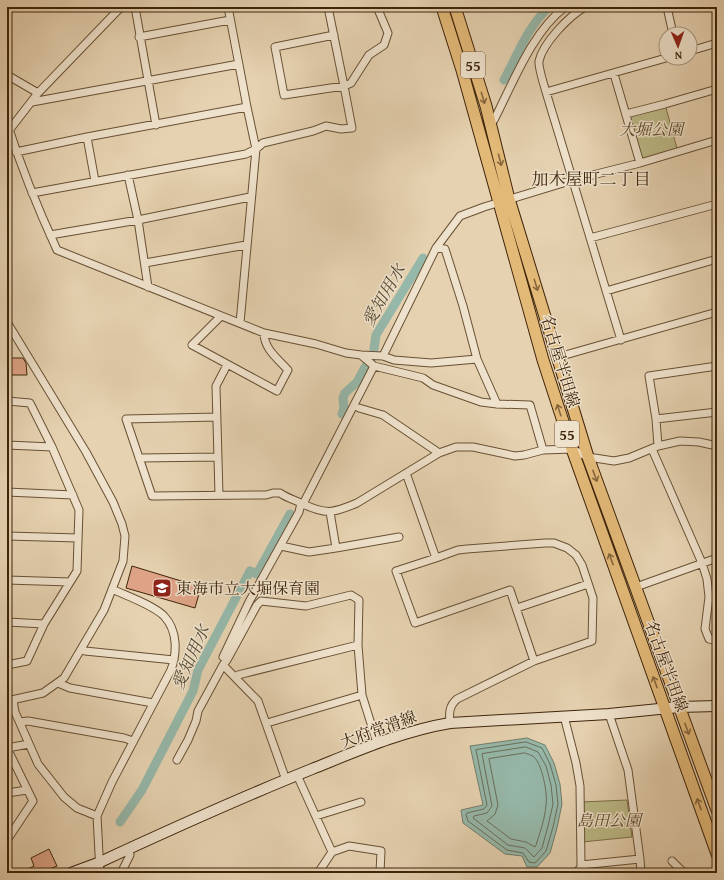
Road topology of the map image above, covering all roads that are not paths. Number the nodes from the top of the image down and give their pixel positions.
1 (121, 7) edge
2 (134, 7) edge
3 (228, 7) edge
4 (328, 7) edge
5 (377, 7) edge
6 (442, 7) edge
7 (456, 7) edge
8 (565, 7) edge
9 (585, 7) edge
10 (667, 7) edge
11 (230, 20) junction
12 (671, 26) edge
13 (334, 35) junction
14 (140, 37) junction
15 (717, 43) edge
16 (698, 49) edge
17 (658, 60) edge
18 (239, 64) junction
19 (614, 74) junction
20 (7, 75) edge
21 (149, 82) junction
22 (344, 86) junction
23 (717, 89) edge
24 (546, 92) junction
25 (38, 93) junction
26 (32, 102) junction
27 (246, 107) junction
28 (626, 114) junction
29 (490, 122) junction
30 (156, 125) junction
31 (8, 129) edge
32 (87, 137) junction
33 (717, 140) edge
34 (256, 149) junction
35 (16, 152) junction
36 (640, 163) junction
37 (128, 175) junction
38 (573, 180) junction
39 (95, 181) junction
40 (32, 193) junction
41 (250, 197) junction
42 (504, 201) junction
43 (717, 204) edge
44 (138, 220) junction
45 (50, 235) junction
46 (590, 238) junction
47 (246, 246) junction
48 (436, 248) junction
49 (717, 259) edge
50 (145, 263) junction
51 (148, 287) junction
52 (606, 291) junction
53 (717, 312) edge
54 (221, 316) junction
55 (7, 322) edge
56 (240, 323) junction
57 (264, 333) junction
58 (621, 340) junction
59 (361, 355) junction
60 (383, 356) junction
61 (558, 357) junction
62 (477, 359) junction
63 (227, 364) junction
64 (374, 366) junction
65 (717, 366) edge
66 (7, 401) edge
67 (497, 404) junction
68 (359, 408) dead end
69 (717, 412) edge
70 (217, 417) junction
71 (656, 419) junction
72 (7, 445) edge
73 (717, 446) edge
74 (52, 447) junction
75 (655, 448) junction
76 (572, 449) junction
77 (543, 450) junction
78 (439, 453) junction
79 (218, 457) junction
80 (588, 457) junction
81 (139, 458) junction
82 (406, 473) junction
83 (7, 492) edge
84 (73, 494) junction
85 (219, 495) junction
86 (302, 503) junction
87 (330, 512) junction
88 (7, 536) edge
89 (399, 537) dead end
90 (78, 538) junction
91 (281, 546) junction
92 (336, 548) junction
93 (436, 558) junction
94 (717, 558) edge
95 (702, 563) junction
96 (7, 580) edge
97 (70, 582) junction
98 (588, 584) junction
99 (636, 587) junction
100 (112, 589) junction
101 (516, 608) junction
102 (7, 622) edge
103 (44, 624) junction
104 (717, 641) edge
105 (358, 645) junction
106 (81, 649) junction
107 (174, 660) junction
108 (534, 661) junction
109 (225, 662) junction
110 (7, 665) edge
111 (236, 678) junction
112 (58, 683) junction
113 (362, 695) junction
114 (10, 701) edge
115 (153, 703) junction
116 (717, 706) edge
117 (679, 707) junction
118 (665, 708) junction
119 (609, 714) junction
120 (564, 716) junction
121 (20, 722) junction
122 (267, 723) junction
123 (450, 723) junction
124 (133, 741) junction
125 (377, 743) junction
126 (29, 744) junction
127 (7, 748) edge
128 (176, 760) dead end
129 (297, 776) junction
130 (286, 780) junction
131 (27, 790) junction
132 (7, 793) edge
133 (360, 802) dead end
134 (717, 810) edge
135 (97, 816) junction
136 (316, 816) junction
137 (8, 839) edge
138 (129, 848) junction
139 (332, 852) junction
140 (717, 854) edge
141 (640, 859) junction
142 (672, 861) dead end
143 (583, 865) junction
144 (99, 868) edge
145 (717, 872) edge
146 (71, 873) edge
147 (121, 873) edge
148 (318, 873) edge
149 (380, 873) edge
150 (576, 873) edge
151 (641, 873) edge
152 (684, 873) edge
153 (714, 873) edge

1 - 25 street
2 - 14 street
3 - 11 street
4 - 13 street
5 - 22 street
6 - 42 main road, 名古屋半田線 / 55
7 -> 29 main road, 名古屋半田線 / 55
8 - 29 street
9 - 24 street
10 - 12 street
11 - 14 street
11 - 18 street
13 - 22 street
13 - 22 street
14 - 21 street
15 - 16 street
17 - 19 street
18 - 21 street
18 - 27 street
19 - 24 street
19 - 28 street
20 - 25 street
21 - 26 street
21 - 30 street
22 - 34 street
23 - 28 street
24 - 38 street
25 - 26 street
26 - 31 street
27 - 30 street
27 - 34 street
28 - 36 street
29 -> 42 main road, 名古屋半田線 / 55
30 - 32 street
31 - 35 street
32 - 35 street
32 - 39 street
33 - 36 street
34 - 37 street
34 - 41 street
35 - 40 street
36 - 38 street
37 - 39 street
37 - 44 street
38 - 42 street
38 - 46 street
39 - 40 street
40 - 45 street
41 - 44 street
41 - 47 street
42 - 48 street
42 -> 61 main road, 名古屋半田線 / 55
76 -> 42 main road, 名古屋半田線 / 55
43 - 46 street
44 - 45 street
44 - 50 street
45 - 51 street
46 - 52 street
47 - 50 street
47 - 56 street
48 - 60 street
48 - 62 street
49 - 52 street
50 - 51 street
51 - 54 street
52 - 58 street
53 - 58 street
54 - 56 street
54 - 63 street
55 - 100 street
56 - 57 street
57 - 59 street
57 - 63 street
58 - 61 street
59 - 60 street
59 - 64 street
60 - 62 street
61 - 80 main road, 名古屋半田線 / 55
62 - 67 street
63 - 70 street
64 - 67 street
64 - 86 street
65 - 71 street
66 - 74 street
67 - 77 street
68 - 78 street
69 - 71 street
70 - 79 street
70 - 81 street
71 - 75 street
72 - 74 street
73 - 75 street
74 - 84 street
75 - 80 street
75 - 95 street
76 - 77 street
76 - 80 street
118 -> 76 main road, 名古屋半田線 / 55
77 - 78 street
78 - 82 street
79 - 81 street
79 - 85 street
80 -> 99 main road, 名古屋半田線 / 55
81 - 85 street
82 - 87 street
82 - 93 street
83 - 84 street
84 - 90 street
85 - 86 street
86 - 87 street
86 - 91 street
87 - 92 street
88 - 90 street
89 - 92 street
90 - 97 street
91 - 92 street
91 - 109 street
93 - 98 street
93 - 101 street
94 - 95 street
95 - 99 street
95 - 104 street
96 - 97 street
97 - 103 street
98 - 101 street
98 - 108 street
99 - 117 main road, 名古屋半田線 / 55
100 - 106 street
100 - 107 street
101 - 108 street
102 - 103 street
103 - 110 street
105 - 109 street
105 - 111 street
105 - 113 street
106 - 107 street
106 - 112 street
107 - 115 street
108 - 123 street
109 - 111 street
109 - 128 street
111 - 122 street
112 - 114 street
112 - 115 street
113 - 122 street
113 - 125 street
114 - 121 street
115 - 124 street
116 - 117 main road, 大府常滑線
117 - 118 main road, 大府常滑線
117 -> 134 main road, 名古屋半田線 / 55
118 - 119 main road, 大府常滑線
140 -> 118 main road, 名古屋半田線 / 55
119 - 120 main road, 大府常滑線
119 - 141 street
120 - 123 main road, 大府常滑線
120 - 143 street
121 - 124 street
121 - 126 street
122 - 130 street
123 - 125 main road, 大府常滑線
124 - 135 street
125 - 129 main road, 大府常滑線
126 - 127 street
126 - 135 street
127 - 131 street
129 - 130 main road, 大府常滑線
129 - 136 street
130 - 138 main road, 大府常滑線
131 - 132 street
131 - 137 street
133 - 136 street
135 - 144 street
136 - 139 street
138 - 144 main road, 大府常滑線
138 - 147 street
139 - 148 street
139 - 149 street
141 - 143 street
141 - 151 street
142 - 152 street
143 - 150 street
144 - 146 main road, 大府常滑線
145 - 153 street

